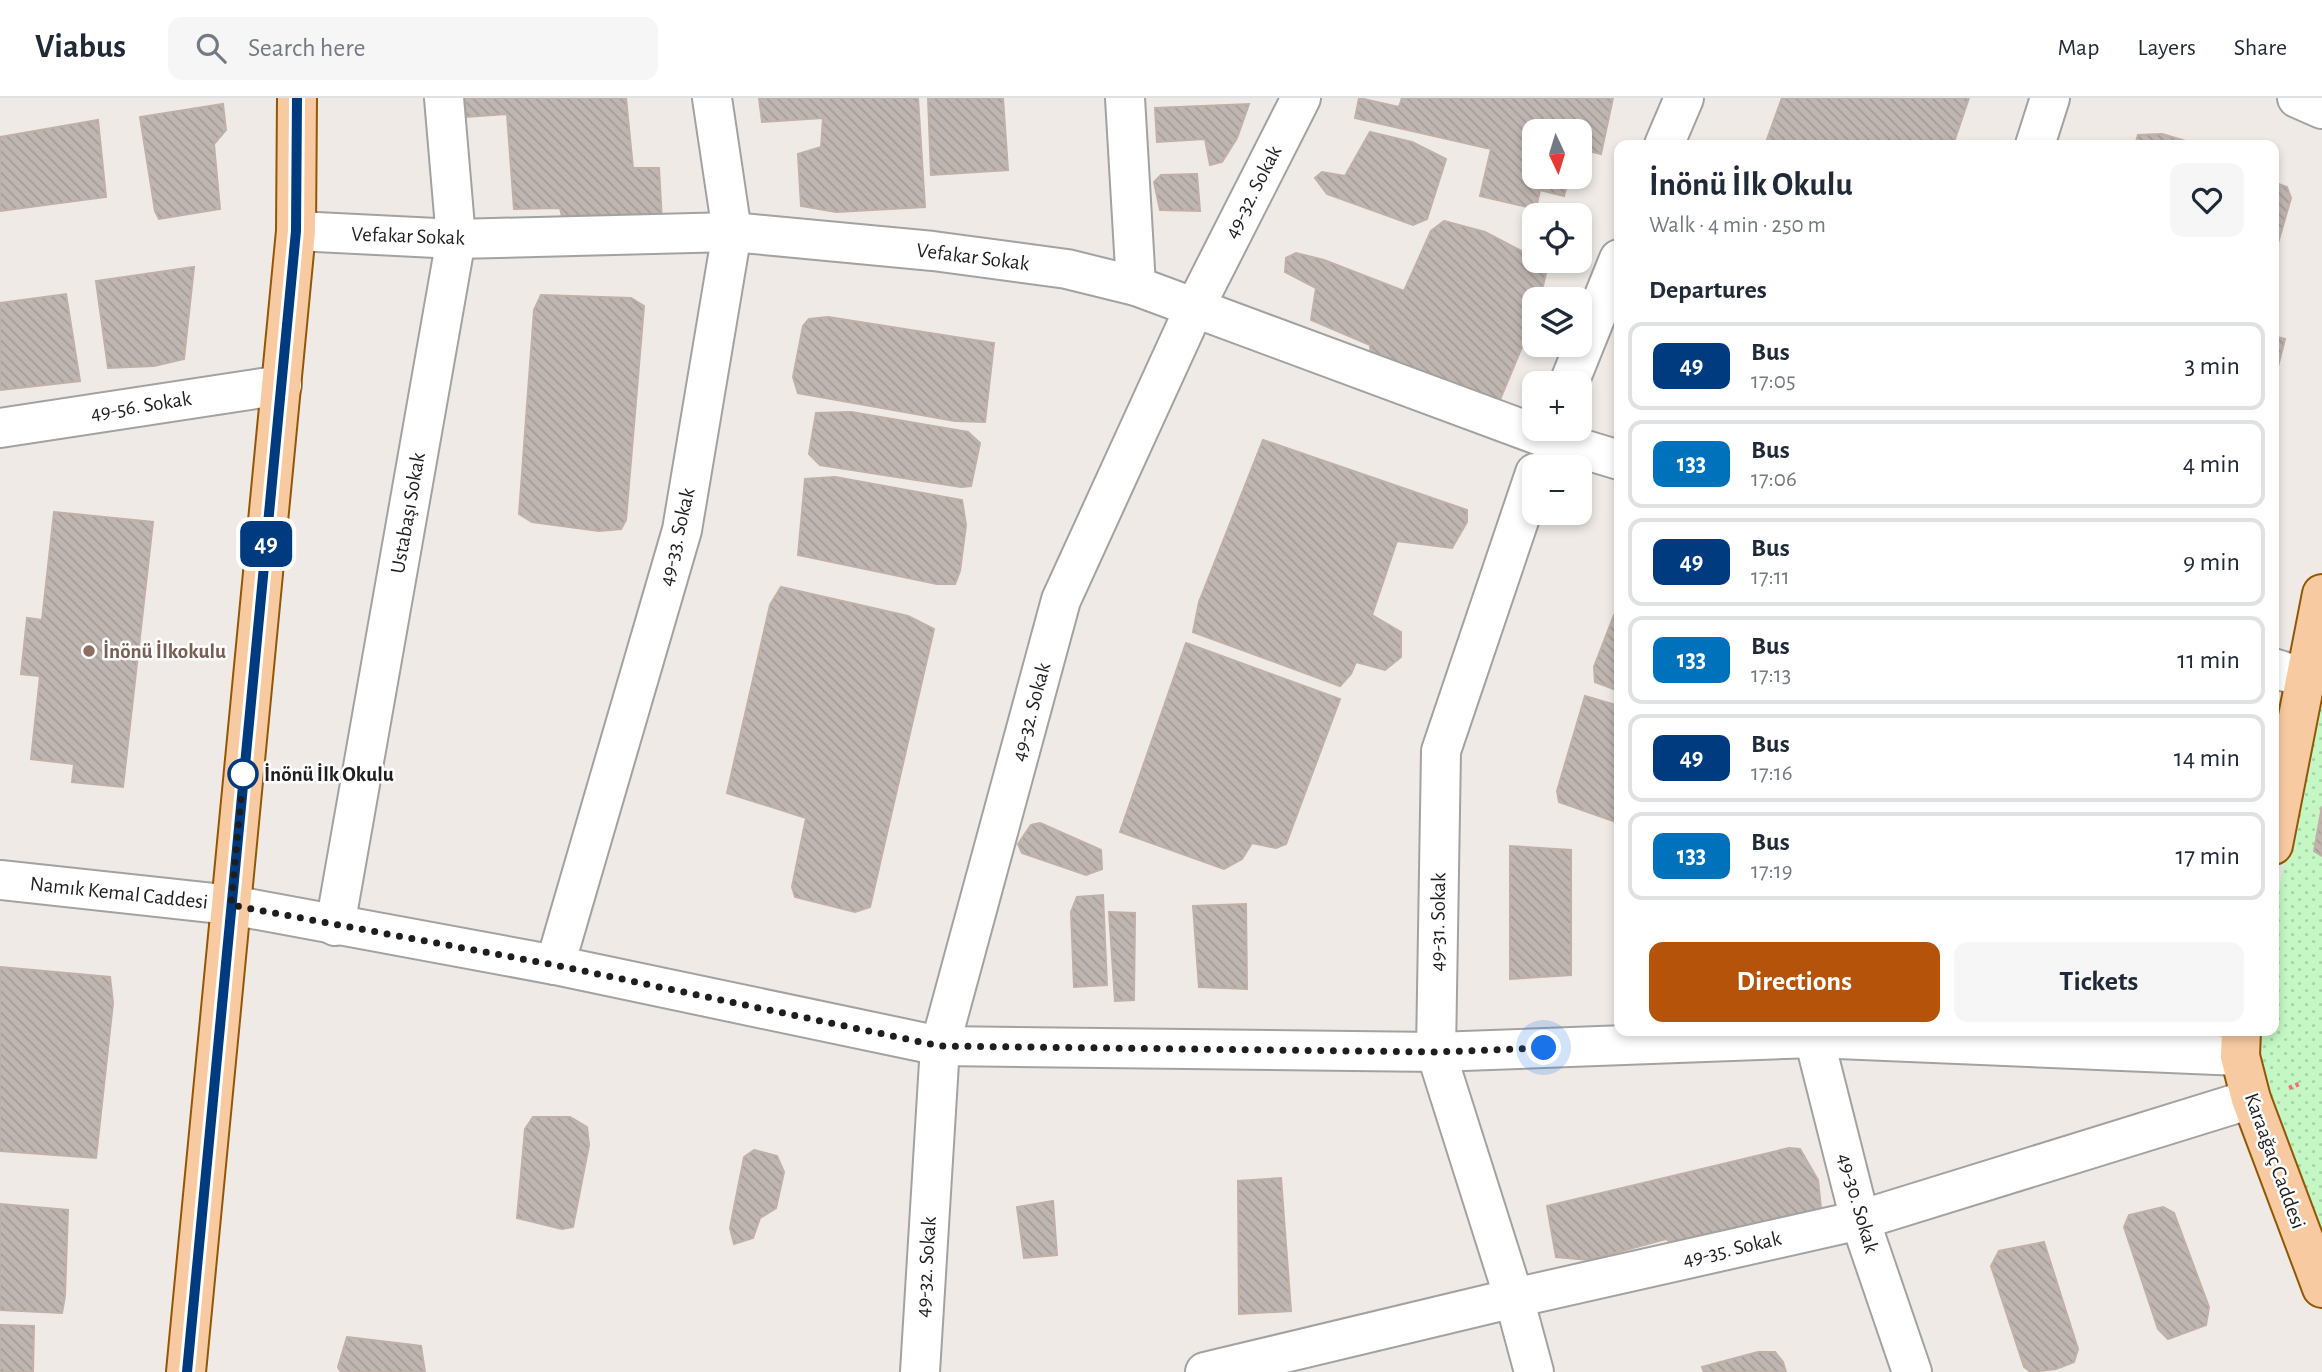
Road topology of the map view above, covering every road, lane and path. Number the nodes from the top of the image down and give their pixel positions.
1 (297, 98) edge
2 (444, 98) edge
3 (712, 98) edge
4 (1125, 98) edge
5 (1301, 98) edge
6 (1684, 98) edge
7 (2050, 98) edge
8 (2297, 98) edge
9 (2322, 109) edge
10 (1666, 140) edge
11 (2037, 140) edge
12 (296, 231) junction
13 (732, 232) junction
14 (456, 239) junction
15 (1614, 271) edge
16 (1136, 286) junction
17 (1194, 309) junction
18 (1574, 371) edge
19 (282, 385) junction
20 (0, 428) edge
21 (1542, 452) edge
22 (1614, 459) edge
23 (2322, 594) edge
24 (2289, 673) edge
25 (2279, 780) edge
26 (0, 880) edge
27 (231, 905) junction
28 (335, 926) junction
29 (555, 965) junction
30 (1773, 1036) edge
31 (1815, 1036) edge
32 (1909, 1036) edge
33 (2240, 1043) edge
34 (940, 1046) junction
35 (1436, 1052) junction
36 (2251, 1099) junction
37 (1860, 1220) junction
38 (2322, 1288) edge
39 (1514, 1298) junction
40 (187, 1372) edge
41 (920, 1372) edge
42 (1205, 1372) edge
43 (1534, 1372) edge
44 (1912, 1372) edge

1 - 12 main road
2 - 14 street, Ustabaşı Sokak
3 - 13 street, 49-33. Sokak
4 - 16 street
5 - 17 street, 49-32. Sokak
6 - 10 street
7 - 11 street
8 - 9 street
12 - 14 street, Vefakar Sokak
12 - 19 main road
13 - 14 street, Vefakar Sokak
13 - 16 street, Vefakar Sokak
13 - 29 street, 49-33. Sokak
14 - 28 street, Ustabaşı Sokak
15 - 18 street
16 - 17 street, Vefakar Sokak
17 - 21 street, Vefakar Sokak
17 - 34 street, 49-32. Sokak
19 - 20 street, 49-56. Sokak
19 - 27 main road
21 - 22 street, Vefakar Sokak
21 - 35 street, 49-31. Sokak
23 - 24 main road
24 - 25 main road
26 - 27 street, Namık Kemal Caddesi
27 - 28 street, Namık Kemal Caddesi
27 - 40 main road
28 - 29 street, Namık Kemal Caddesi
29 - 34 street, Namık Kemal Caddesi
30 - 35 street, Namık Kemal Caddesi
31 - 37 street, 49-30. Sokak
32 - 33 street, Namık Kemal Caddesi
33 - 36 main road, Karaağaç Caddesi
34 - 35 street, Namık Kemal Caddesi
34 - 41 street, 49-32. Sokak
35 - 39 street, 49-31. Sokak
36 - 37 street, 49-35. Sokak
36 - 38 main road, Karaağaç Caddesi
37 - 39 street, 49-35. Sokak
37 - 44 street, 49-30. Sokak
39 - 42 street, 49-35. Sokak
39 - 43 street, 49-31. Sokak

